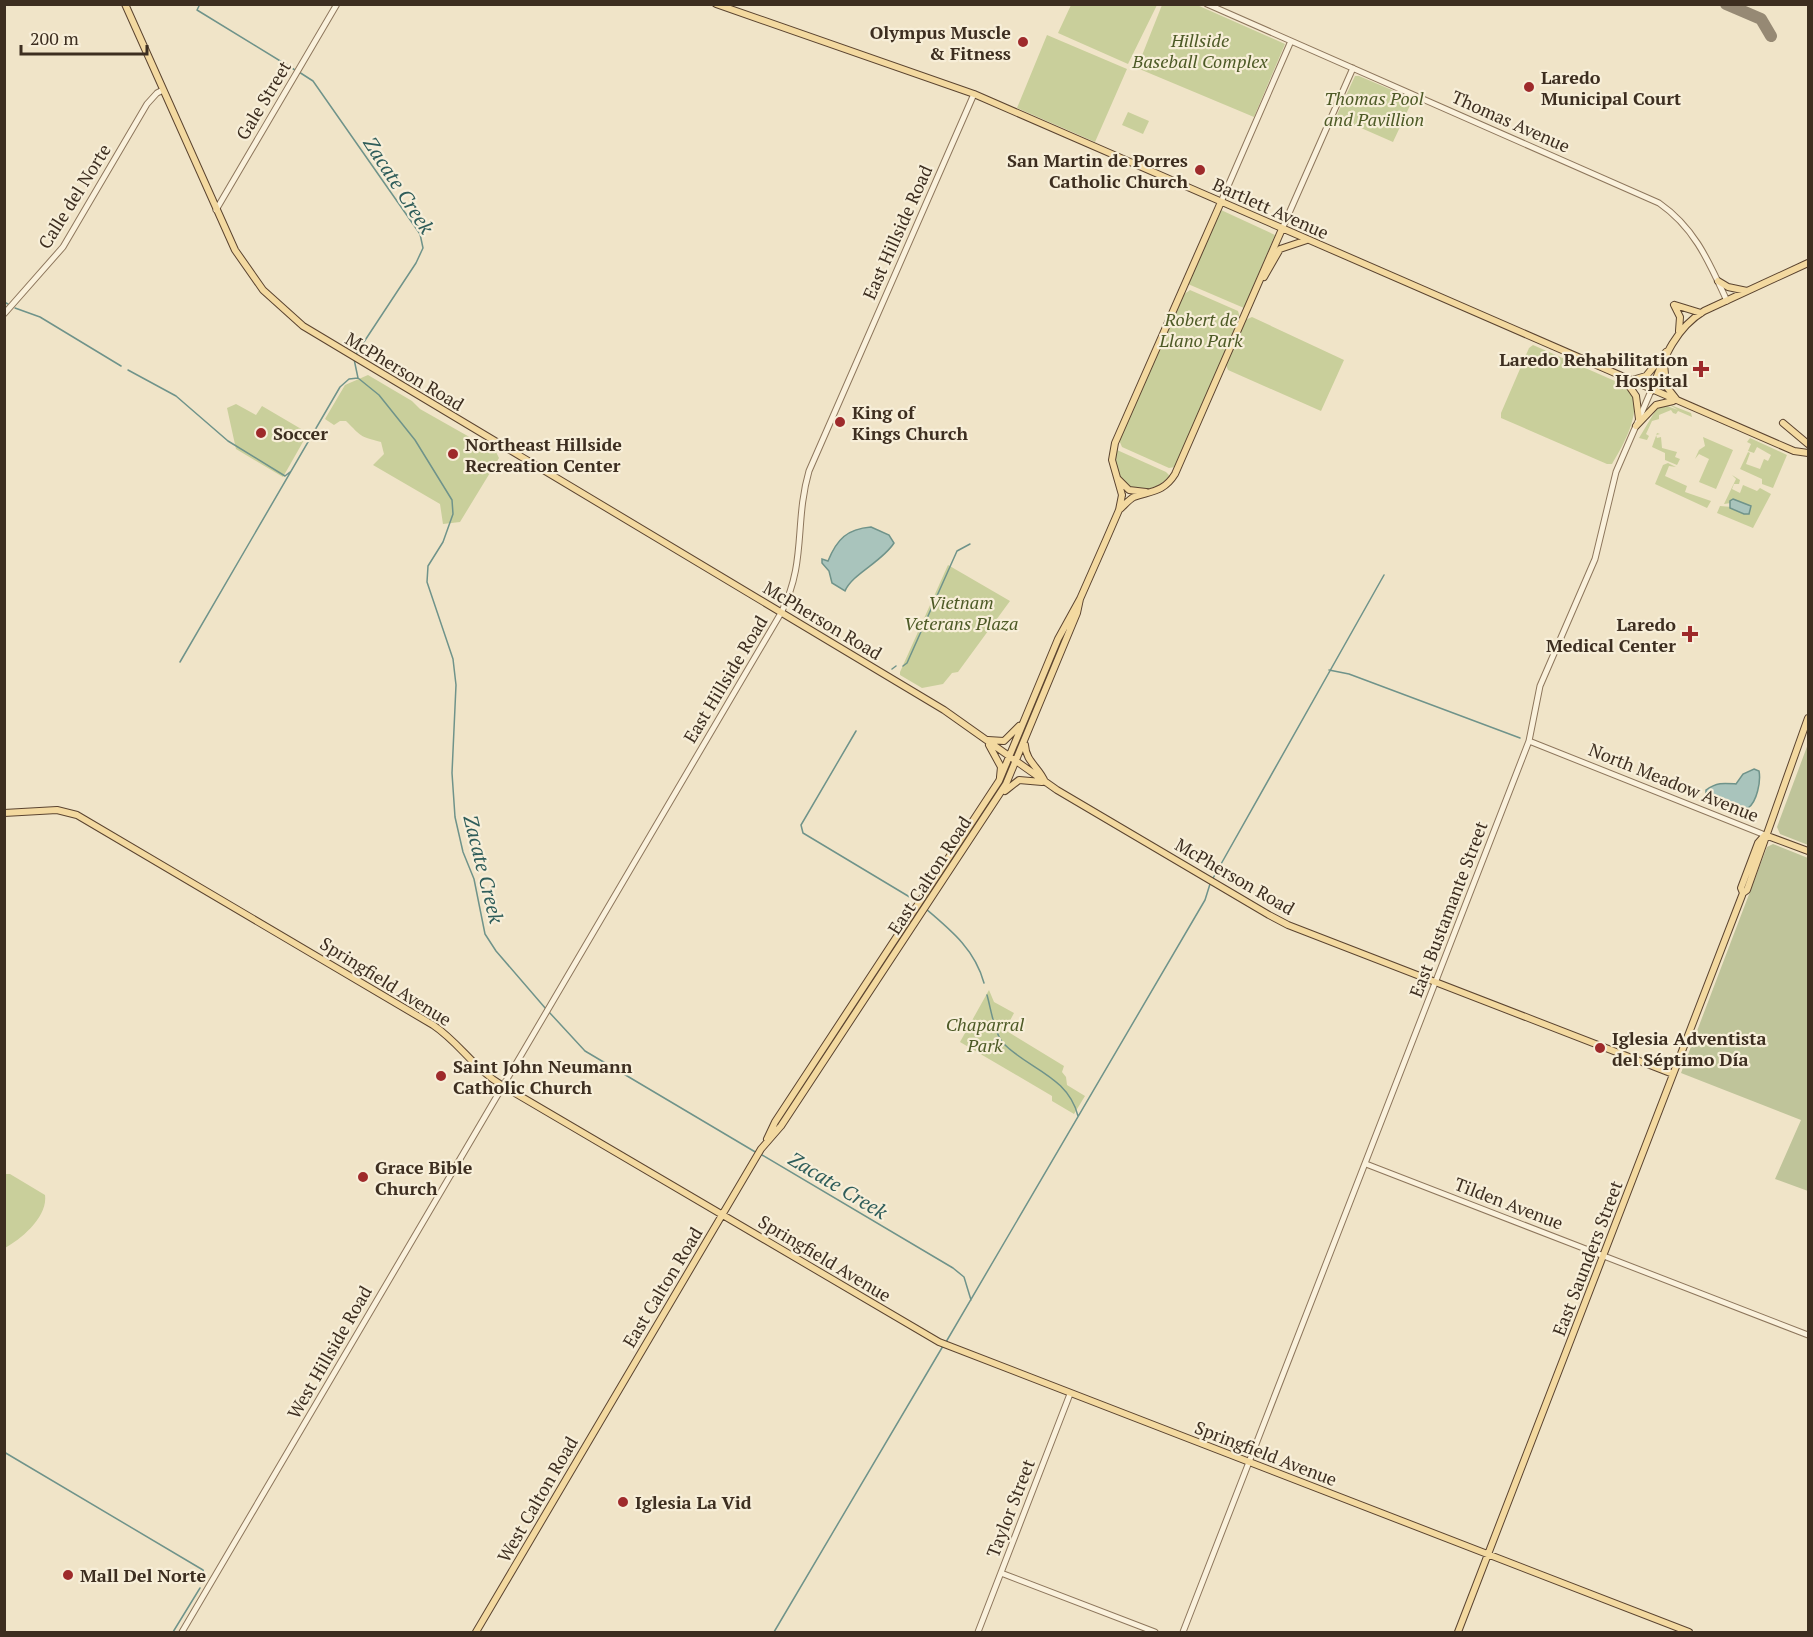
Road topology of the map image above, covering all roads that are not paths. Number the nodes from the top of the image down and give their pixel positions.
1 (125, 4) edge
2 (337, 4) edge
3 (716, 4) edge
4 (1207, 4) edge
5 (1291, 41) junction
6 (1353, 68) junction
7 (164, 90) junction
8 (974, 94) junction
9 (1221, 202) junction
10 (216, 211) junction
11 (1282, 229) junction
12 (1307, 240) junction
13 (1809, 263) edge
14 (1718, 281) junction
15 (1257, 287) junction
16 (1748, 291) junction
17 (1727, 301) junction
18 (1701, 313) junction
19 (4, 314) edge
20 (1678, 335) junction
21 (1669, 348) junction
22 (1665, 359) junction
23 (1626, 380) junction
24 (1651, 391) junction
25 (1674, 401) junction
26 (1682, 404) junction
27 (1639, 419) junction
28 (1783, 423) dead end
29 (1635, 426) junction
30 (1809, 444) edge
31 (1809, 453) edge
32 (1116, 477) junction
33 (1129, 490) junction
34 (1149, 493) junction
35 (1122, 495) junction
36 (1130, 499) junction
37 (1119, 510) junction
38 (782, 613) junction
39 (1061, 641) junction
40 (1809, 718) edge
41 (1023, 721) junction
42 (1025, 739) junction
43 (985, 740) junction
44 (1529, 741) junction
45 (1010, 758) junction
46 (1017, 763) junction
47 (999, 781) junction
48 (1045, 782) junction
49 (998, 797) junction
50 (4, 813) edge
51 (974, 820) junction
52 (977, 829) junction
53 (1765, 835) junction
54 (962, 838) junction
55 (968, 843) junction
56 (1809, 851) edge
57 (936, 878) junction
58 (942, 883) junction
59 (877, 966) junction
60 (884, 970) junction
61 (1436, 982) junction
62 (1673, 1074) junction
63 (808, 1078) junction
64 (503, 1086) junction
65 (1366, 1164) junction
66 (722, 1215) junction
67 (1603, 1256) junction
68 (1809, 1335) edge
69 (624, 1380) joint
70 (1070, 1394) junction
71 (1250, 1463) junction
72 (1488, 1554) junction
73 (1001, 1573) junction
74 (182, 1632) edge
75 (476, 1632) edge
76 (978, 1632) edge
77 (1155, 1632) edge
78 (1183, 1632) edge
79 (1458, 1632) edge
80 (1689, 1632) edge

1 - 7 main road, McPherson Road
2 - 10 street, Gale Street
3 - 8 main road, Bartlett Avenue
4 - 5 street, Thomas Avenue
5 - 6 street, Thomas Avenue
5 - 9 street
6 - 11 street, East Calton Road
6 - 14 street, Thomas Avenue
7 - 10 main road, McPherson Road
7 - 19 street, Calle del Norte
8 - 9 main road, Bartlett Avenue
8 - 38 street, East Hillside Road
9 - 11 main road, Bartlett Avenue
9 - 32 main road
10 - 38 main road, McPherson Road
11 - 12 main road, Bartlett Avenue
11 - 15 main road, East Calton Road
12 - 15 main road
12 - 23 main road, Bartlett Avenue
13 - 16 main road, East Bustamante Street
14 - 16 main road
14 - 17 street, Thomas Avenue
15 - 34 main road, East Calton Road
16 - 17 main road, East Bustamante Street
17 - 18 main road, East Bustamante Street
18 - 20 main road, East Bustamante Street
18 - 20 main road
20 - 21 main road, East Bustamante Street
21 - 22 main road, East Bustamante Street
21 - 23 main road
22 - 24 main road, East Bustamante Street
22 - 26 main road
23 - 24 main road, Bartlett Avenue
23 - 27 main road
24 - 25 main road, Bartlett Avenue
24 - 27 street, East Bustamante Street
25 - 26 main road, Bartlett Avenue
25 - 29 main road
26 - 31 main road, Bartlett Avenue
27 - 29 street, East Bustamante Street
28 - 30 main road
29 - 44 street, East Bustamante Street
32 - 33 main road
32 - 35 main road
33 - 34 main road
33 - 35 main road
33 - 36 main road
34 - 36 main road, East Calton Road
35 - 36 main road
35 - 37 main road, East Calton Road
36 - 37 main road, East Calton Road
37 - 39 main road, East Calton Road
38 - 43 main road, McPherson Road
38 - 64 street, East Hillside Road
39 - 41 main road, East Calton Road
39 - 42 main road, East Calton Road
40 - 53 main road, East Saunders Street
41 - 43 main road
41 - 45 main road, East Calton Road
42 - 46 main road, East Calton Road
42 - 48 main road
43 - 45 main road, McPherson Road
43 - 47 main road
44 - 53 street, North Meadow Avenue
44 - 61 street, East Bustamante Street
45 - 46 main road, McPherson Road
45 - 47 main road, East Calton Road
46 - 48 main road, McPherson Road
46 - 49 main road, East Calton Road
47 - 51 main road, East Calton Road
48 - 49 main road
48 - 61 main road, McPherson Road
49 - 52 main road, East Calton Road
50 - 64 main road, Springfield Avenue
51 - 52 main road
51 - 54 main road, East Calton Road
52 - 55 main road, East Calton Road
53 - 56 main road, North Meadow Avenue
53 - 62 main road, East Saunders Street
54 - 55 main road
54 - 57 main road, East Calton Road
55 - 58 main road, East Calton Road
57 - 58 main road
57 - 59 main road, East Calton Road
58 - 60 main road, East Calton Road
59 - 60 main road
59 - 63 main road, East Calton Road
60 - 63 main road, East Calton Road
61 - 62 main road, McPherson Road
61 - 65 street, East Bustamante Street
62 - 67 main road, East Saunders Street
63 - 66 main road, East Calton Road
64 - 66 main road, Springfield Avenue
64 - 74 street, West Hillside Road
65 - 67 street, Tilden Avenue
65 - 71 street, East Bustamante Street
66 - 69 main road, East Calton Road
66 - 70 main road, Springfield Avenue
67 - 68 street, Tilden Avenue
67 - 72 main road, East Saunders Street
69 - 75 main road, West Calton Road
70 - 71 main road, Springfield Avenue
70 - 73 street, Taylor Street
71 - 72 main road, Springfield Avenue
71 - 78 street, East Bustamante Street
72 - 79 main road, East Saunders Street
72 - 80 main road, Springfield Avenue
73 - 76 street, Taylor Street
73 - 77 street

